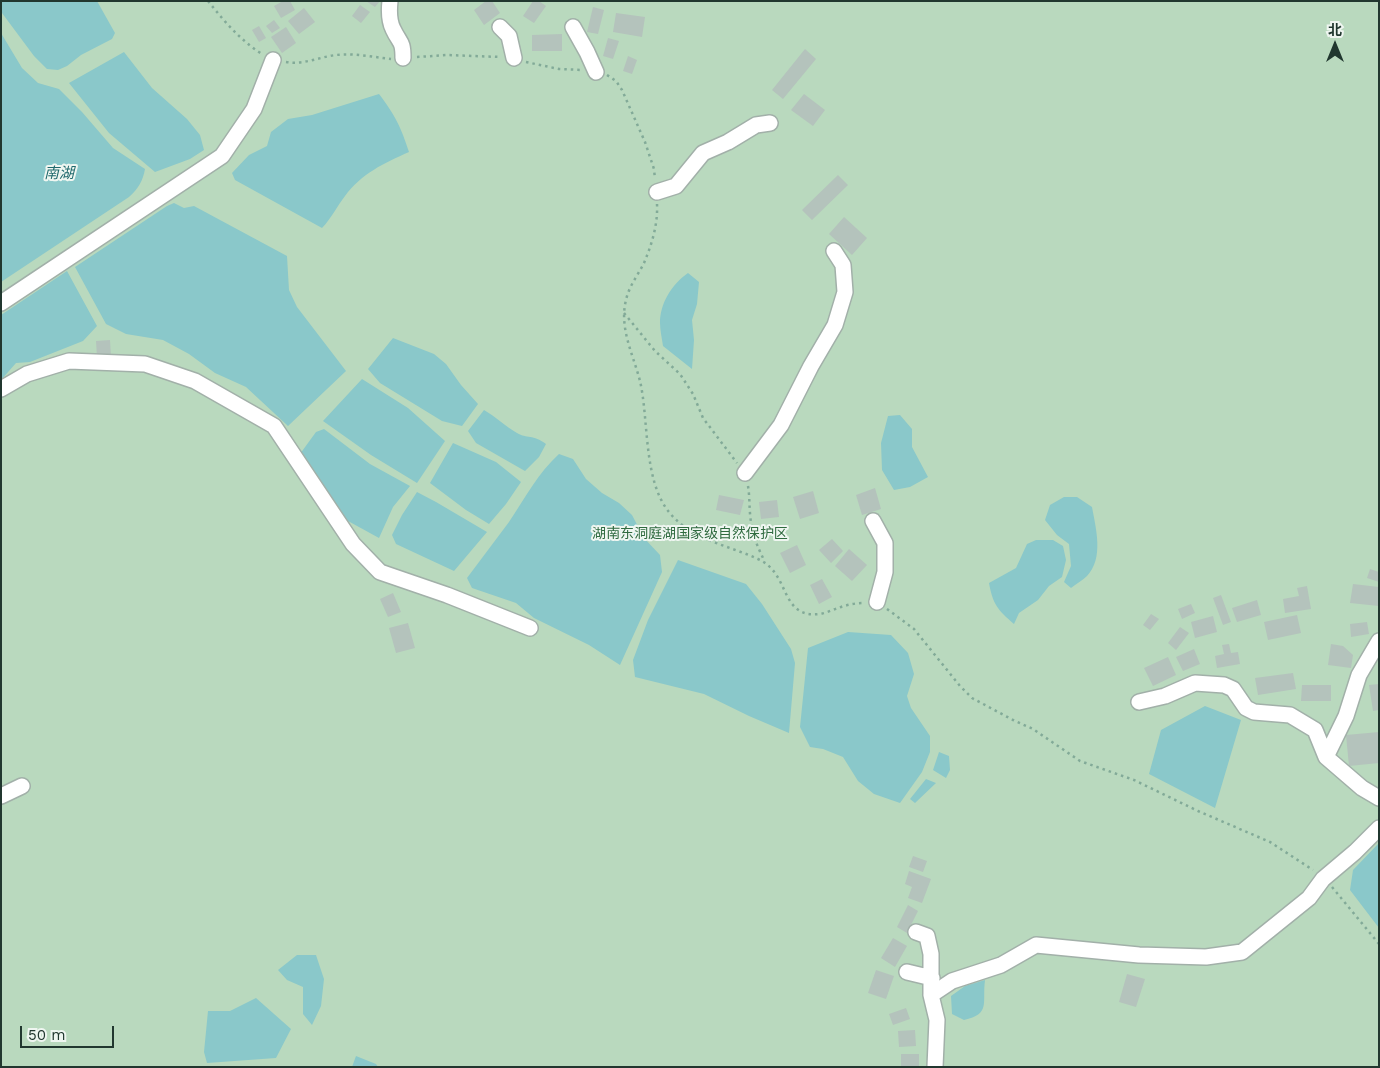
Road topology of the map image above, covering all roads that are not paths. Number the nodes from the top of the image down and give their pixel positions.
1 (390, 1) edge
2 (572, 27) dead end
3 (508, 29) dead end
4 (403, 58) dead end
5 (514, 58) dead end
6 (273, 60) dead end
7 (596, 72) dead end
8 (770, 123) dead end
9 (657, 192) dead end
10 (834, 251) dead end
11 (1, 304) edge
12 (1, 389) edge
13 (745, 473) road end
14 (874, 521) dead end
15 (877, 602) dead end
16 (530, 628) dead end
17 (1379, 641) edge
18 (1139, 702) dead end
19 (1326, 757) junction
20 (22, 786) dead end
21 (1, 796) edge
22 (1379, 798) edge
23 (1379, 828) edge
24 (916, 932) dead end
25 (907, 972) dead end
26 (932, 978) junction
27 (931, 995) junction
28 (935, 1067) edge

1 - 4 street
2 - 7 street
3 - 5 street
6 - 11 street
8 - 9 street
10 - 13 street
12 - 16 street
14 - 15 street
17 - 19 street
18 - 19 street
19 - 22 street
20 - 21 street
23 - 27 street
24 - 26 street
25 - 26 street
26 - 27 street
27 - 28 street

